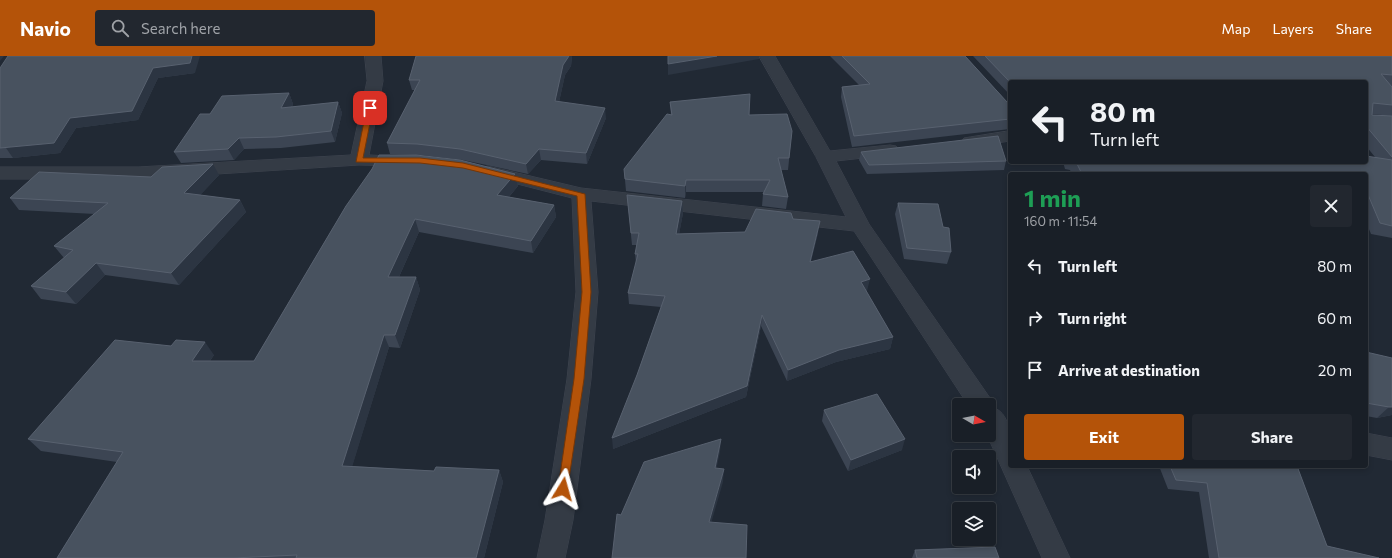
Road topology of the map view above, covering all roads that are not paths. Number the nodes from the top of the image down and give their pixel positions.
1 (373, 56) edge
2 (767, 56) edge
3 (1008, 136) edge
4 (957, 143) edge
5 (910, 148) edge
6 (824, 157) junction
7 (359, 160) junction
8 (427, 162) edge
9 (471, 167) edge
10 (0, 173) edge
11 (581, 194) junction
12 (860, 225) junction
13 (977, 398) edge
14 (998, 424) edge
15 (1368, 444) edge
16 (1392, 449) edge
17 (1008, 452) edge
18 (1015, 468) edge
19 (551, 558) edge
20 (1056, 558) edge

1 - 7 street
2 - 6 street
3 - 4 street
5 - 6 street
6 - 12 street
7 - 8 street
7 - 10 street
9 - 11 street
11 - 12 street
11 - 19 street
12 - 13 street
14 - 17 street
15 - 16 street
18 - 20 street

